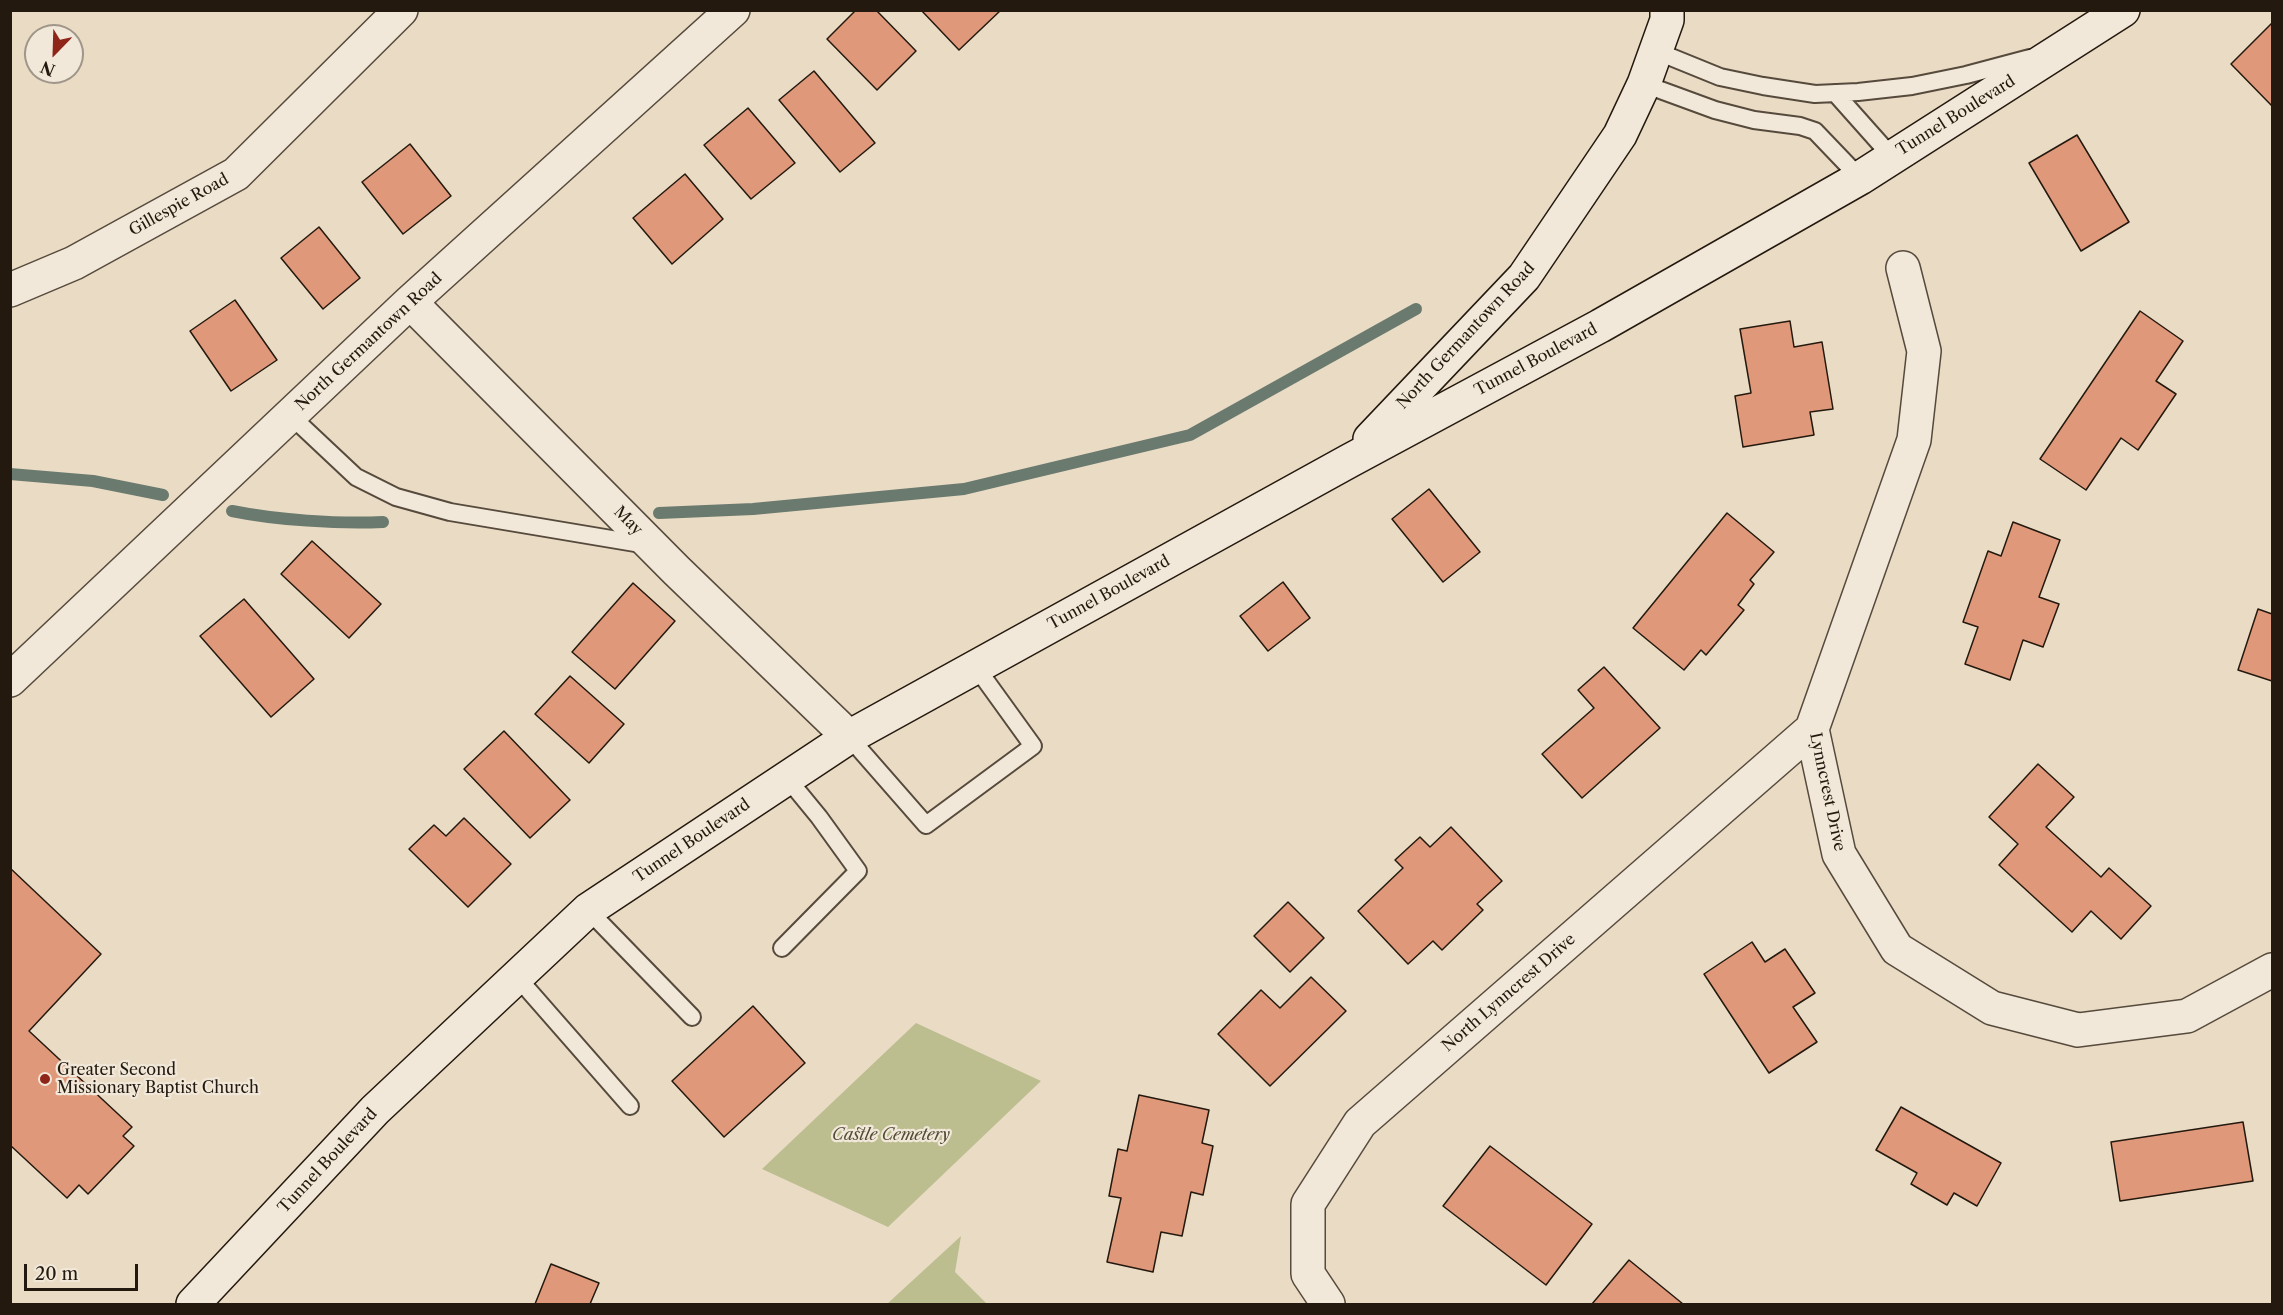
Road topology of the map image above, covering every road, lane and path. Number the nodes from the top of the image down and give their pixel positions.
1 (401, 10) edge
2 (733, 10) edge
3 (1667, 10) edge
4 (2122, 10) edge
5 (2063, 49) junction
6 (1656, 51) junction
7 (1644, 84) junction
8 (1835, 93) junction
9 (1892, 157) junction
10 (1860, 178) junction
11 (1903, 268) dead end
12 (10, 290) edge
13 (411, 302) junction
14 (290, 416) junction
15 (1349, 461) junction
16 (654, 546) junction
17 (976, 667) junction
18 (10, 680) edge
19 (1812, 729) junction
20 (849, 737) junction
21 (787, 778) junction
22 (588, 910) junction
23 (782, 948) dead end
24 (2272, 970) edge
25 (517, 977) junction
26 (692, 1017) dead end
27 (630, 1106) dead end
28 (193, 1305) edge
29 (1328, 1305) edge

1 - 12 street, Gillespie Road
2 - 13 street, North Germantown Road
3 - 6 street, North Germantown Road
4 - 5 street, Tunnel Boulevard
5 - 8 lane
5 - 9 street, Tunnel Boulevard
6 - 7 street, North Germantown Road
6 - 8 lane
7 - 10 lane
7 - 15 street, North Germantown Road
8 - 9 lane
9 - 10 street, Tunnel Boulevard
10 - 15 street, Tunnel Boulevard
11 - 19 street, Lynncrest Drive
13 - 14 street, North Germantown Road
13 - 16 street, May
14 - 16 lane
14 - 18 street, North Germantown Road
15 - 17 street, Tunnel Boulevard
16 - 20 street, May
17 - 20 street, Tunnel Boulevard
17 - 20 lane
19 - 24 street, Lynncrest Drive
19 - 29 street, North Lynncrest Drive
20 - 21 street, Tunnel Boulevard
21 - 22 street, Tunnel Boulevard
21 - 23 lane
22 - 25 street, Tunnel Boulevard
22 - 26 lane
25 - 27 lane
25 - 28 street, Tunnel Boulevard

